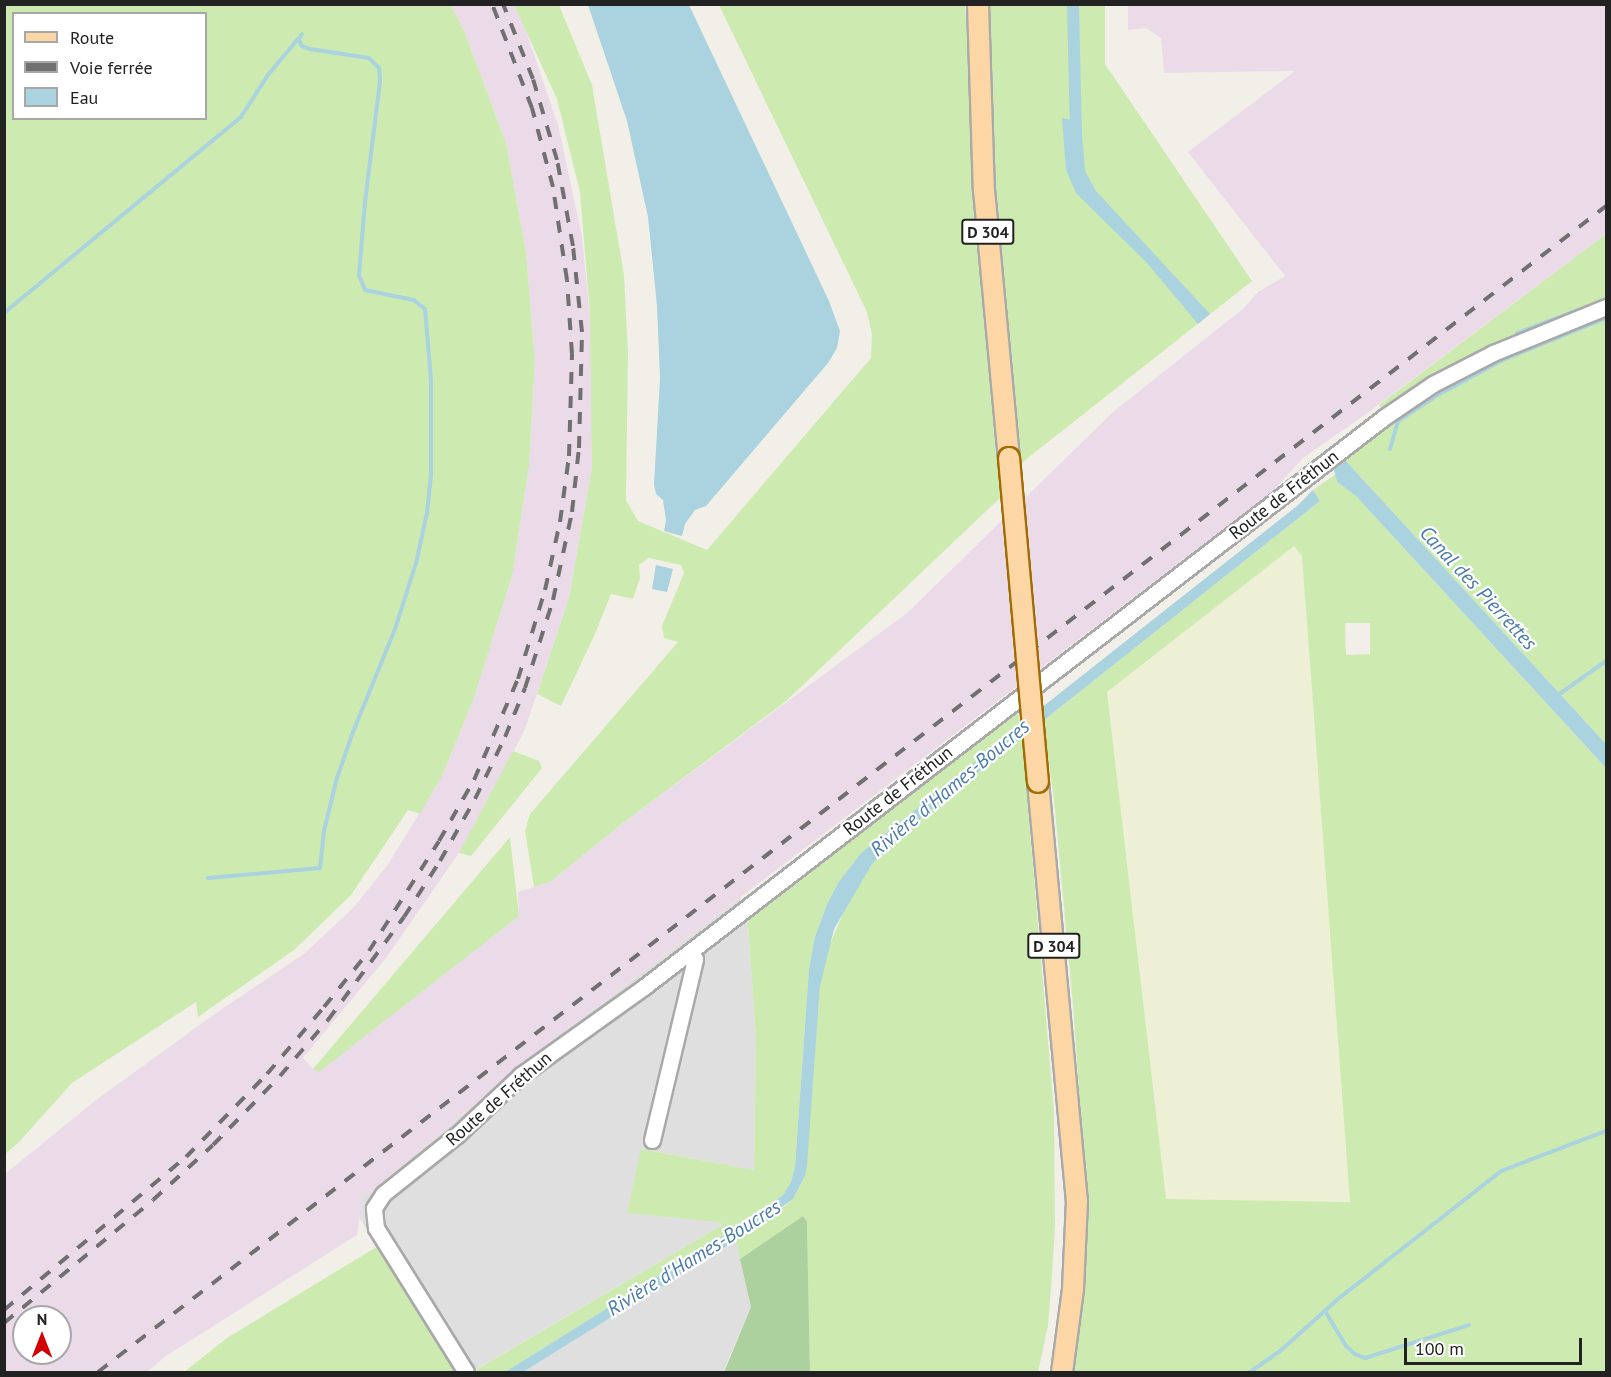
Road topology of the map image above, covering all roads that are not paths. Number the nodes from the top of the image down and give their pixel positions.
1 (978, 4) edge
2 (1606, 307) edge
3 (690, 952) junction
4 (1069, 1110) junction
5 (652, 1140) dead end
6 (466, 1372) edge
7 (1050, 1372) edge
8 (1062, 1372) edge

1 - 4 main road, D 304, bridge
2 - 3 street, Route de Fréthun
3 - 5 street
3 - 6 street, Route de Fréthun
4 - 7 main road, D 304
4 - 8 main road, D 304

